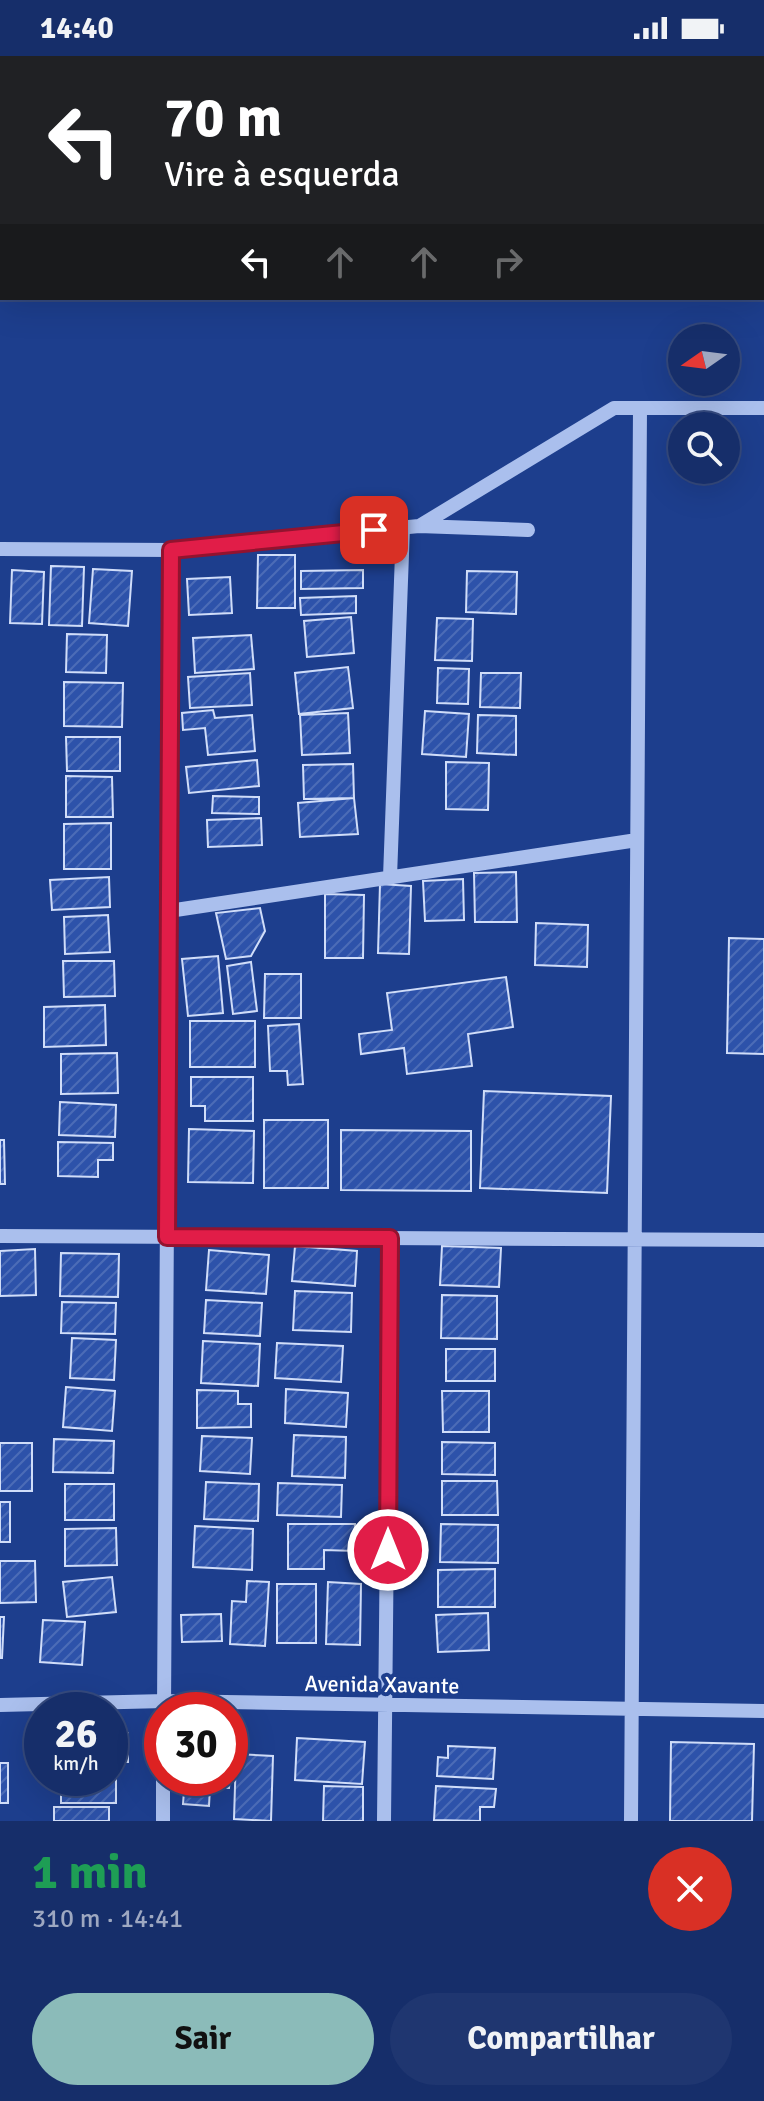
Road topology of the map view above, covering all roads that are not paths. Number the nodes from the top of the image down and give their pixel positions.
1 (640, 408) junction
2 (764, 408) edge
3 (419, 526) junction
4 (403, 527) junction
5 (528, 530) dead end
6 (0, 549) edge
7 (171, 550) junction
8 (637, 840) junction
9 (390, 877) junction
10 (169, 911) junction
11 (0, 1236) edge
12 (167, 1237) junction
13 (390, 1238) junction
14 (634, 1240) junction
15 (764, 1240) edge
16 (164, 1692) edge
17 (0, 1705) edge
18 (144, 1706) edge
19 (248, 1706) edge
20 (387, 1707) junction
21 (631, 1710) junction
22 (764, 1711) edge
23 (163, 1796) edge
24 (163, 1821) edge
25 (384, 1821) edge
26 (631, 1821) edge

1 - 2 street
1 - 3 street
1 - 8 street
3 - 4 street
3 - 5 street
4 - 7 street
4 - 9 street
6 - 7 street
7 - 10 street
8 - 9 street
8 - 14 street
9 - 10 street
10 - 12 street
11 - 12 street
12 - 13 street
12 - 16 street
13 - 14 street
13 - 20 street
14 - 15 street
14 - 21 street
17 - 18 street, Avenida Xavante
19 - 20 street, Avenida Xavante
20 - 21 street, Avenida Xavante
20 - 25 street
21 - 22 street, Avenida Xavante
21 - 26 street
23 - 24 street

